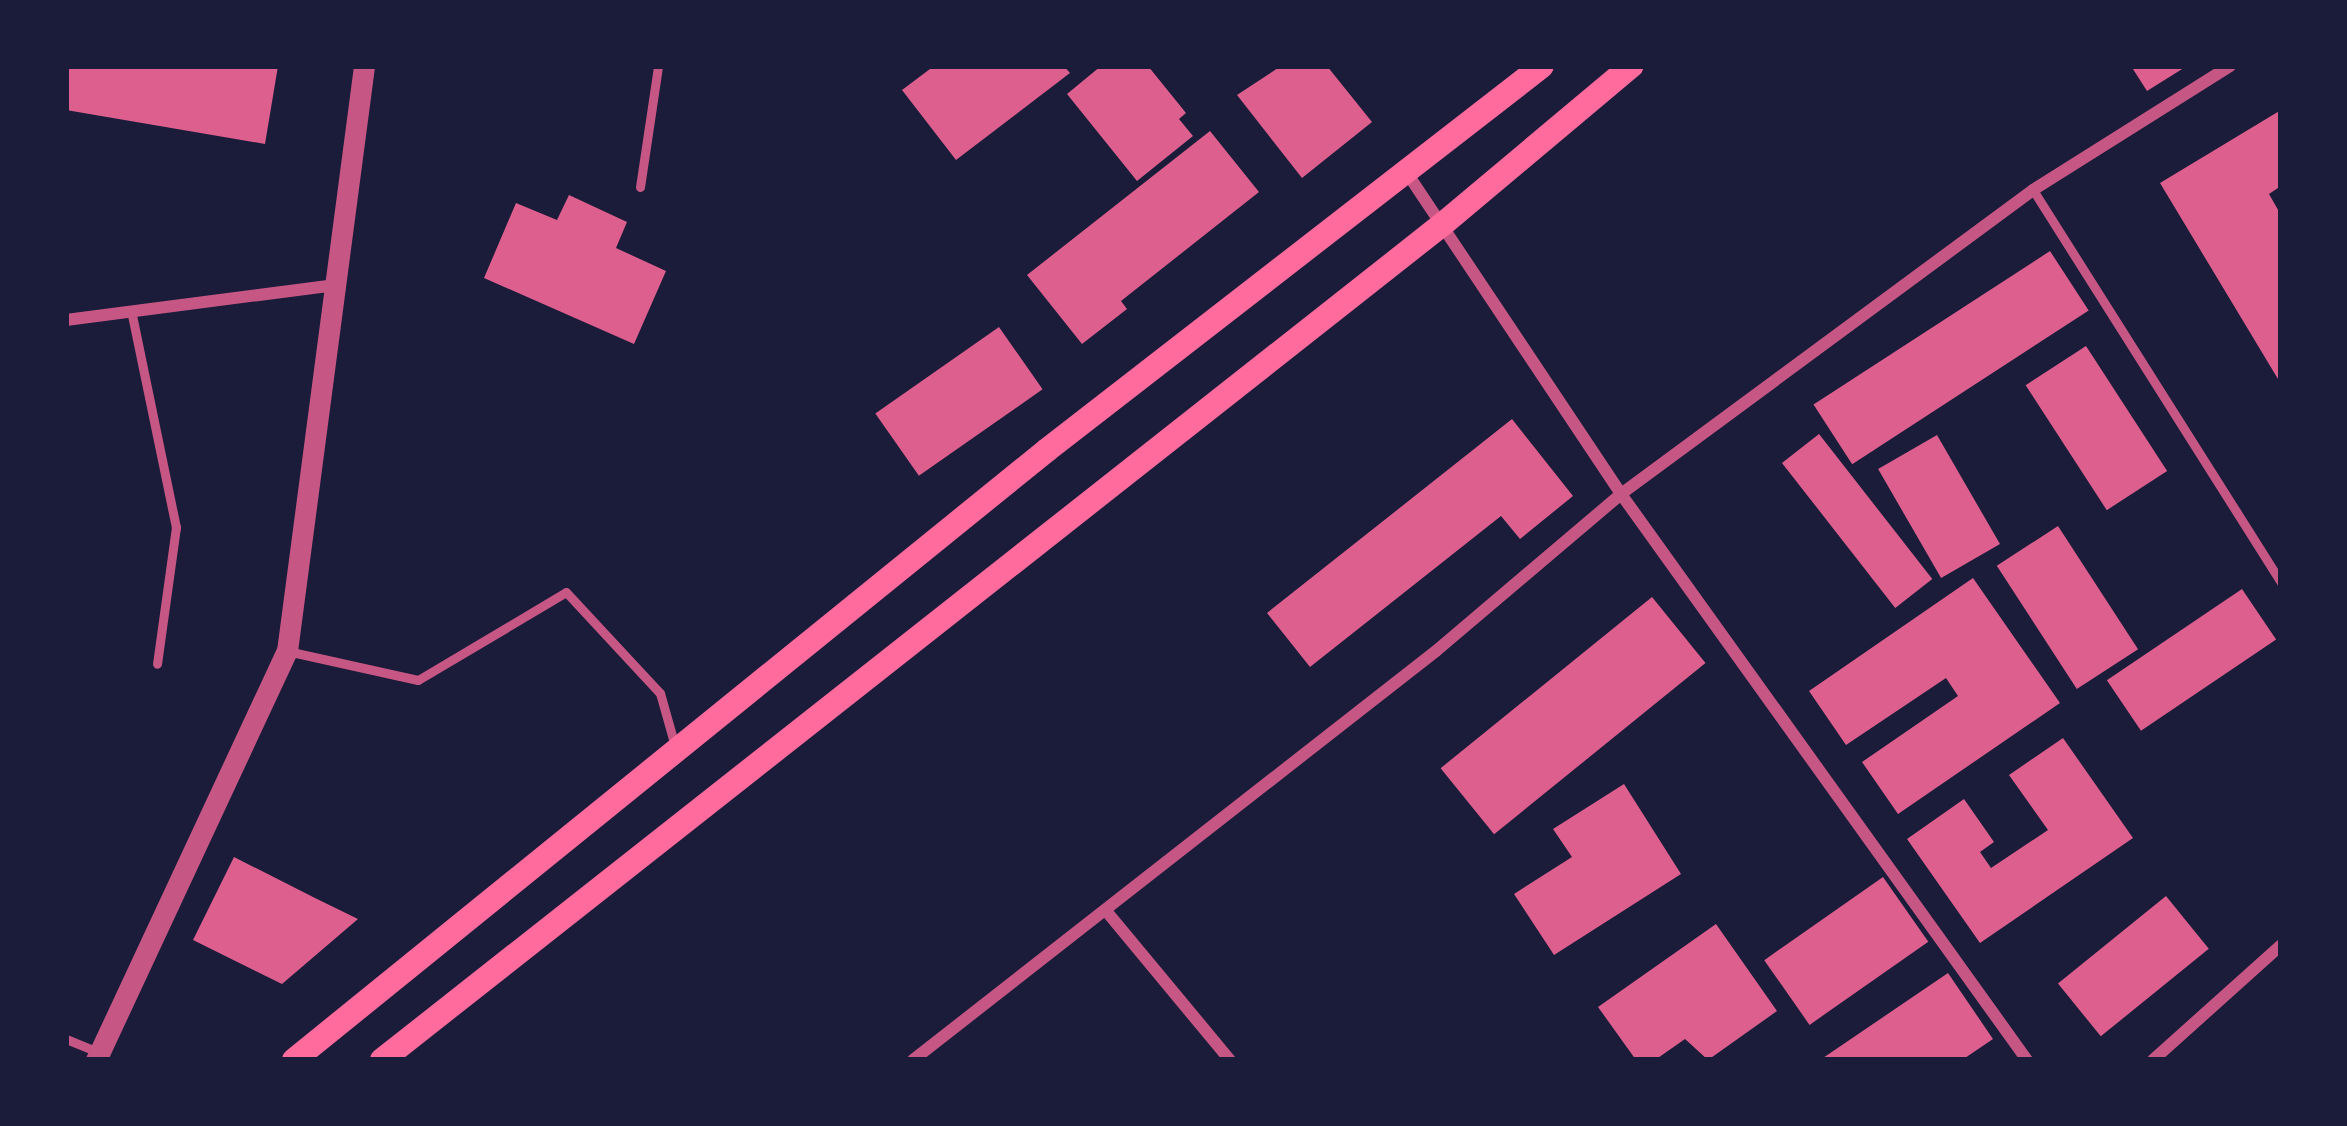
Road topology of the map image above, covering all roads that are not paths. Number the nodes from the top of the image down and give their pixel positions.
1 (364, 66) edge
2 (658, 66) edge
3 (1542, 66) edge
4 (1630, 66) edge
5 (2230, 66) edge
6 (1407, 173) junction
7 (640, 187) dead end
8 (2032, 190) junction
9 (1443, 224) junction
10 (337, 285) junction
11 (132, 315) junction
12 (66, 320) edge
13 (1621, 494) junction
14 (2281, 583) edge
15 (287, 651) junction
16 (158, 664) dead end
17 (675, 747) junction
18 (1107, 912) junction
19 (2281, 945) edge
20 (66, 1039) edge
21 (98, 1056) edge
22 (394, 1057) edge
23 (294, 1060) edge
24 (913, 1060) edge
25 (1230, 1060) edge
26 (2027, 1060) edge
27 (2153, 1060) edge

1 - 10 street
2 - 7 lane
3 - 6 main road
4 - 9 main road
5 - 8 street
6 - 9 street
6 - 17 main road
8 - 13 street
8 - 14 lane
9 - 13 street
9 - 22 main road
10 - 11 street
10 - 15 street
11 - 12 street
11 - 16 lane
13 - 18 street
13 - 26 street
15 - 17 lane
15 - 21 street
17 - 23 main road
18 - 24 street
18 - 25 street
19 - 27 street
20 - 21 lane

